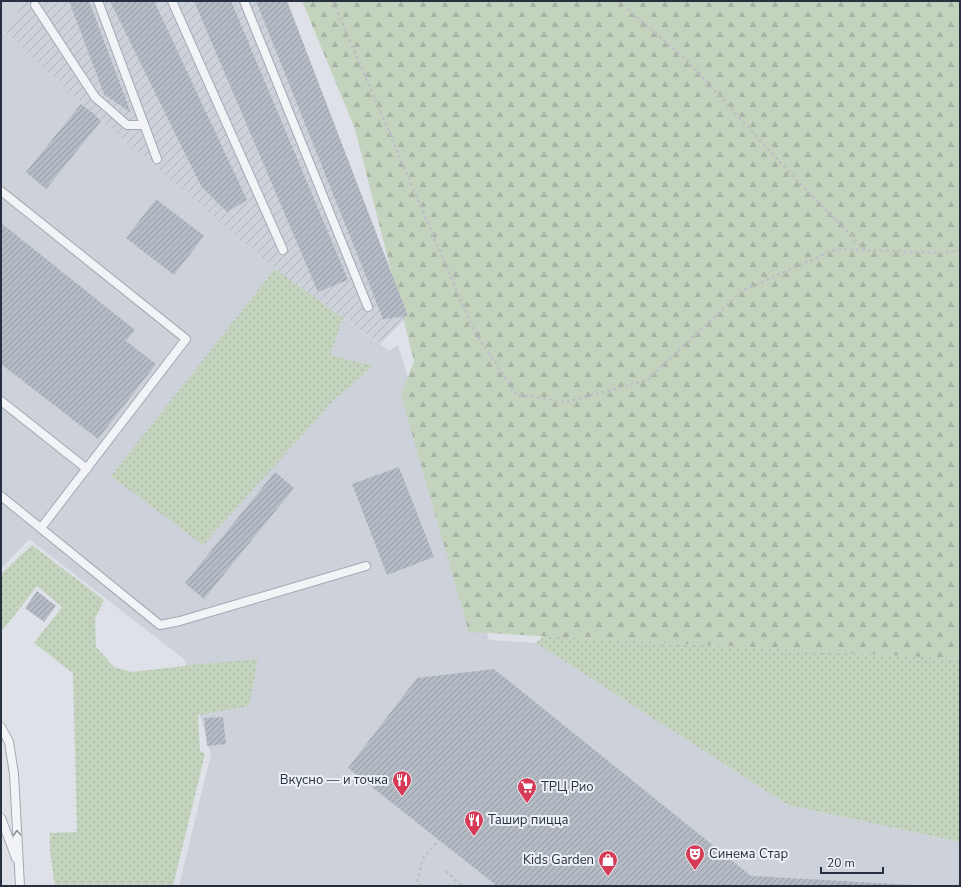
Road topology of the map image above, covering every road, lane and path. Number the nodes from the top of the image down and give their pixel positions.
1 (98, 1) edge
2 (172, 1) edge
3 (244, 1) edge
4 (333, 1) edge
5 (618, 1) edge
6 (35, 5) dead end
7 (144, 125) junction
8 (157, 159) dead end
9 (1, 191) edge
10 (283, 250) dead end
11 (864, 250) junction
12 (960, 250) edge
13 (368, 307) dead end
14 (1, 401) edge
15 (87, 469) junction
16 (1, 496) edge
17 (41, 528) junction
18 (366, 566) dead end
19 (1, 727) edge
20 (1, 818) edge
21 (439, 840) dead end
22 (19, 867) junction
23 (446, 872) dead end
24 (20, 886) edge
25 (421, 886) edge
26 (462, 886) edge

1 - 7 lane
2 - 10 lane
3 - 13 lane
4 - 11 path
5 - 11 path
6 - 7 lane
7 - 8 lane
9 - 15 lane
11 - 12 path
14 - 15 lane
15 - 17 lane
16 - 17 lane
17 - 18 lane
22 -> 19 lane
20 - 22 lane
21 - 25 path
22 - 24 lane
23 - 26 path

